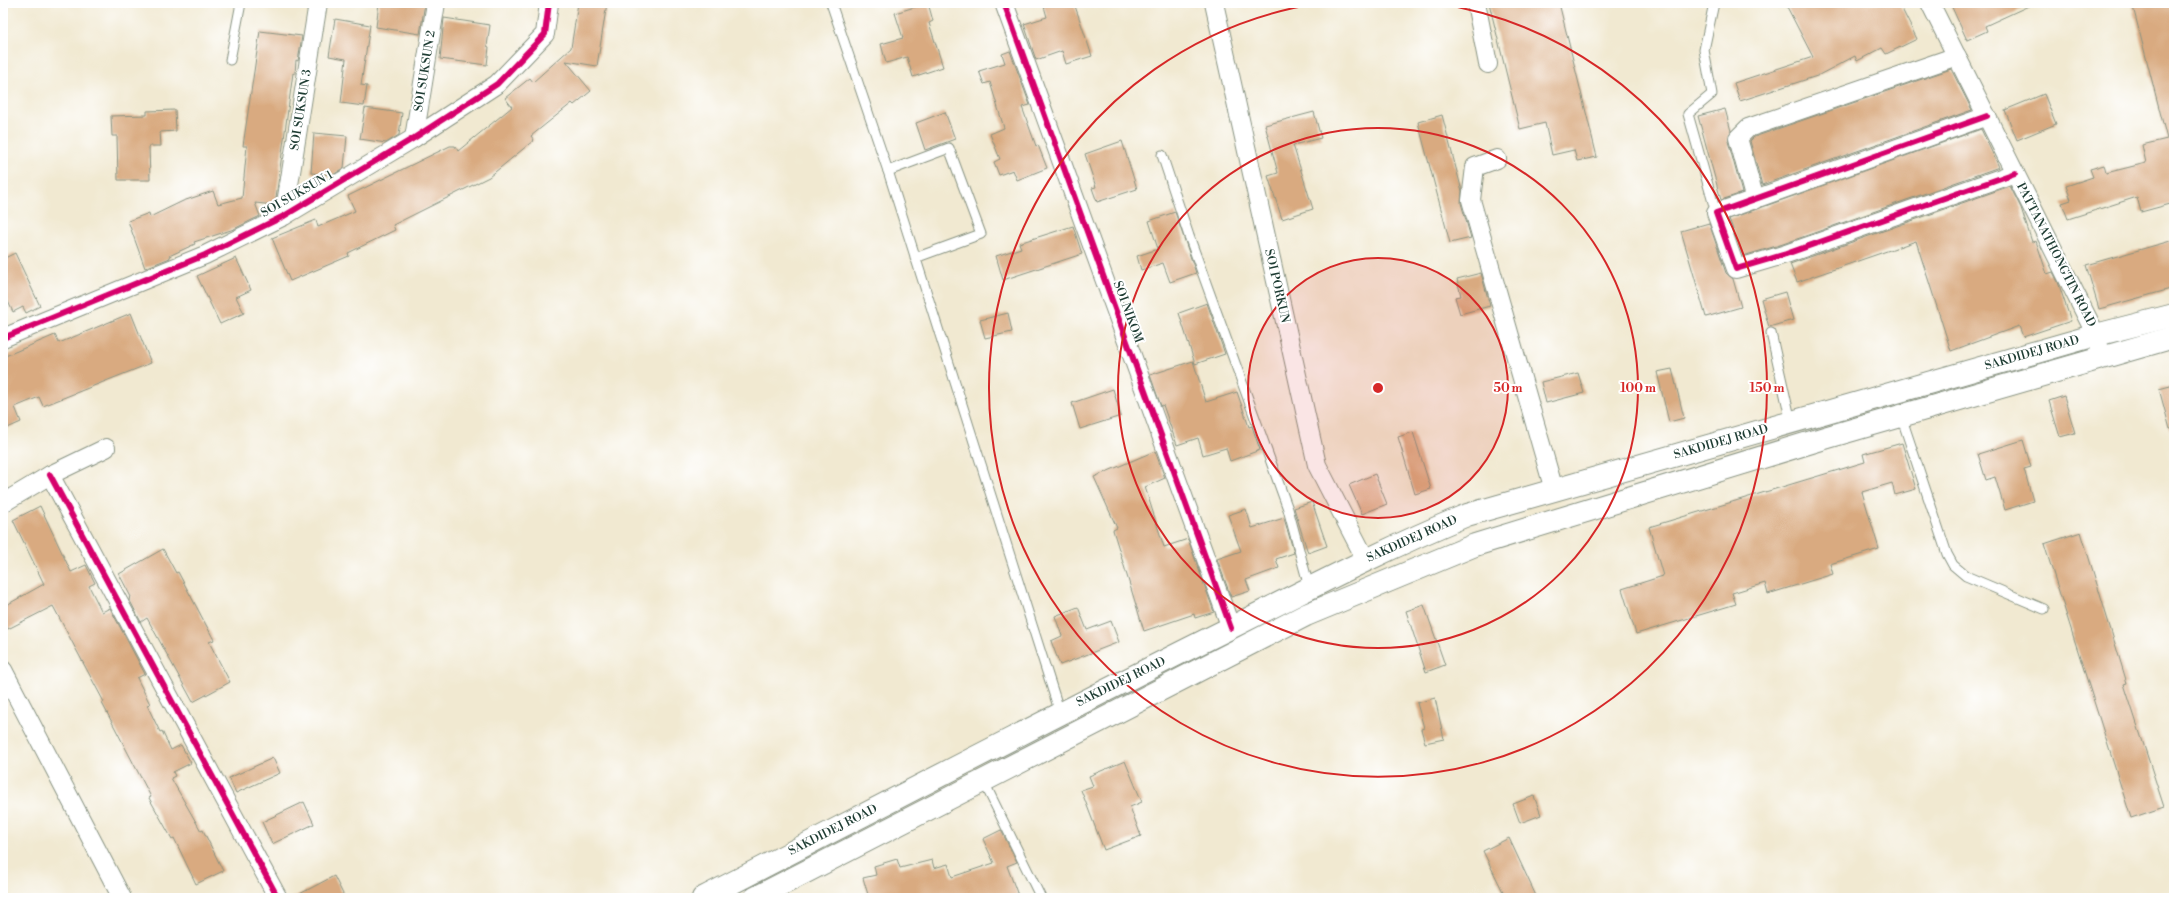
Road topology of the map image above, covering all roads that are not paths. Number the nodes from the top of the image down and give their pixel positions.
1 (241, 3) edge
2 (318, 3) edge
3 (436, 3) edge
4 (549, 3) edge
5 (831, 3) edge
6 (1004, 3) edge
7 (1214, 3) edge
8 (1476, 3) edge
9 (1714, 3) edge
10 (1930, 3) edge
11 (1957, 56) junction
12 (230, 60) dead end
13 (1488, 64) dead end
14 (1987, 116) junction
15 (414, 138) junction
16 (1162, 155) dead end
17 (1497, 159) dead end
18 (888, 171) junction
19 (2015, 173) junction
20 (1755, 200) junction
21 (1716, 214) junction
22 (284, 216) junction
23 (915, 258) junction
24 (2174, 315) edge
25 (1771, 333) dead end
26 (2096, 335) junction
27 (2174, 337) edge
28 (3, 338) edge
29 (2102, 357) junction
30 (1901, 416) junction
31 (1791, 422) junction
32 (106, 448) dead end
33 (50, 475) junction
34 (1554, 490) junction
35 (3, 503) edge
36 (1366, 560) junction
37 (1309, 587) junction
38 (2044, 609) dead end
39 (1230, 628) junction
40 (3, 670) edge
41 (1060, 713) junction
42 (983, 780) junction
43 (122, 898) edge
44 (278, 898) edge
45 (703, 898) edge
46 (755, 898) edge
47 (1041, 898) edge

1 - 12 lane
2 - 22 street, SOI SUKSUN 3
3 - 15 street, SOI SUKSUN 2
4 - 15 street, SOI SUKSUN 1
5 - 18 lane
6 - 39 street, SOI NIKOM
7 - 36 street, SOI PORKUN
8 - 13 street
9 - 21 lane
10 - 11 street, PATTANATHONGTIN ROAD
11 - 14 street, PATTANATHONGTIN ROAD
11 - 20 street
14 - 19 street, PATTANATHONGTIN ROAD
14 - 20 street
15 - 22 street, SOI SUKSUN 1
16 - 37 lane
17 - 34 street
18 - 23 lane
18 - 23 lane
19 - 21 street
19 - 26 street, PATTANATHONGTIN ROAD
20 - 21 street
22 - 28 street, SOI SUKSUN 1
23 - 41 lane
24 - 26 main road, SAKDIDEJ ROAD
25 - 31 lane
26 - 29 street, PATTANATHONGTIN ROAD
26 - 31 main road, SAKDIDEJ ROAD
27 - 29 main road, SAKDIDEJ ROAD
29 - 30 main road, SAKDIDEJ ROAD
30 - 38 lane
30 - 42 main road, SAKDIDEJ ROAD
31 - 34 main road, SAKDIDEJ ROAD
32 - 33 street
33 - 35 street
33 - 44 street
34 - 36 main road, SAKDIDEJ ROAD
36 - 37 main road, SAKDIDEJ ROAD
37 - 39 main road, SAKDIDEJ ROAD
39 - 41 main road, SAKDIDEJ ROAD
40 - 43 street
41 - 45 main road, SAKDIDEJ ROAD
42 - 46 main road, SAKDIDEJ ROAD
42 - 47 lane

